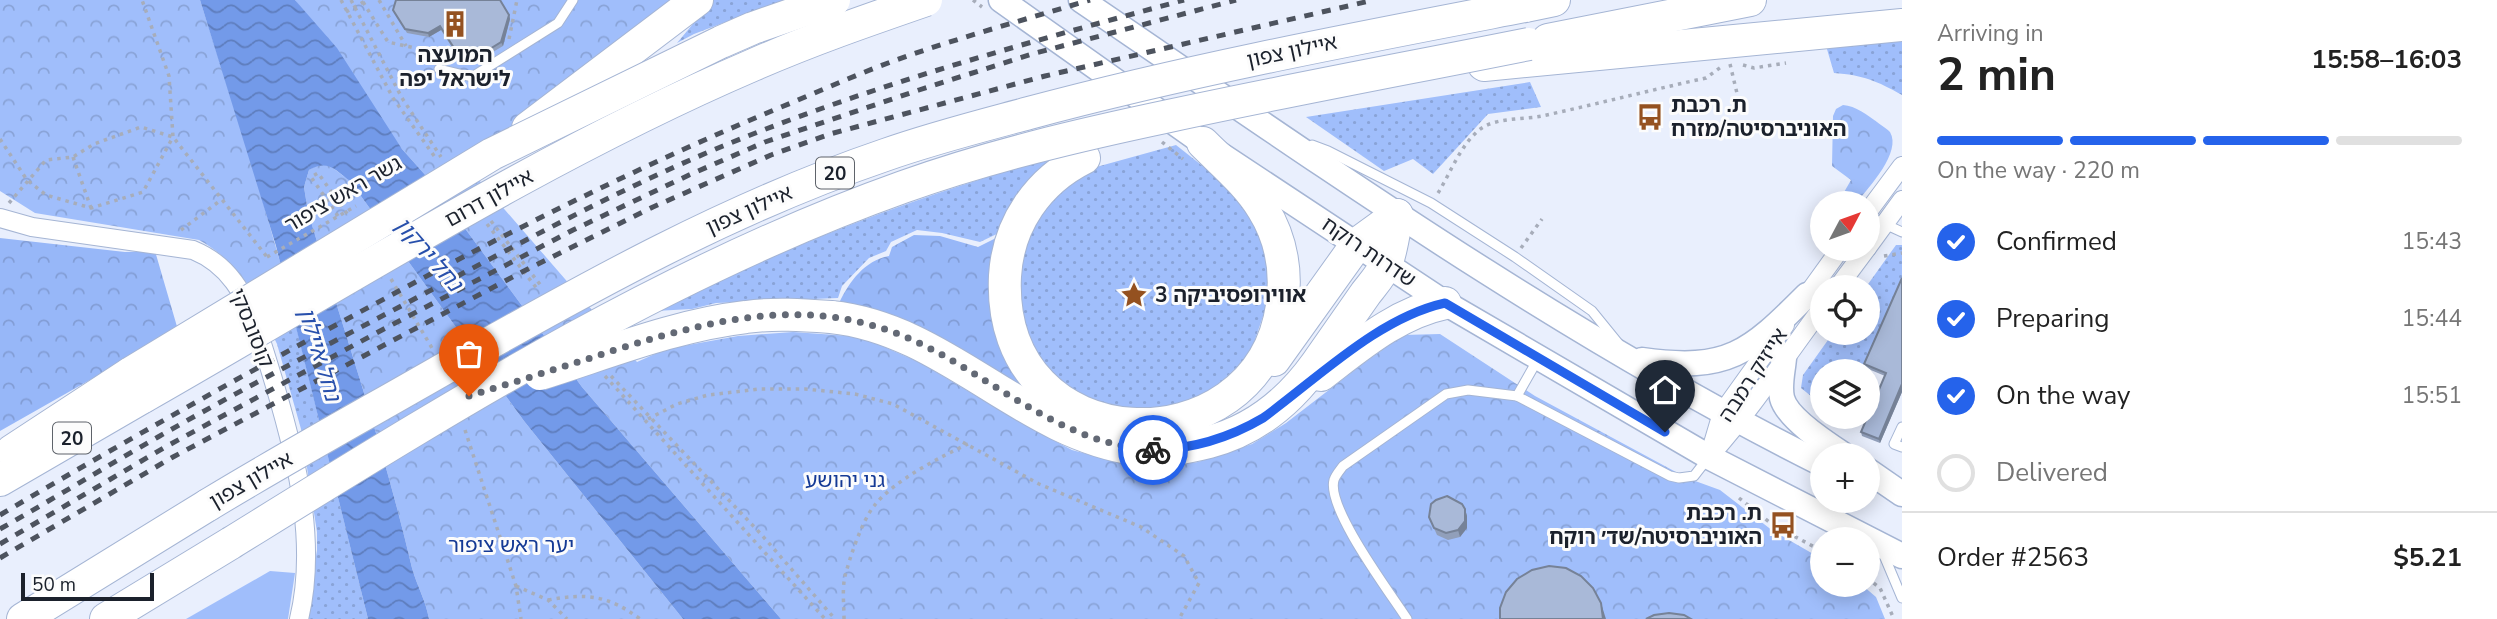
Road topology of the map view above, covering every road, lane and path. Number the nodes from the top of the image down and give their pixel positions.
1 (142, 0) edge
2 (341, 0) edge
3 (351, 0) edge
4 (379, 0) edge
5 (517, 0) edge
6 (573, 0) edge
7 (697, 0) edge
8 (834, 0) edge
9 (926, 0) edge
10 (1001, 0) edge
11 (1081, 0) edge
12 (1750, 0) edge
13 (365, 1) edge
14 (1540, 3) edge
15 (354, 8) junction
16 (346, 12) junction
17 (1902, 25) edge
18 (406, 46) junction
19 (507, 46) dead end
20 (1531, 52) junction
21 (481, 62) edge
22 (439, 69) dead end
23 (1353, 79) junction
24 (1741, 110) dead end
25 (1275, 132) junction
26 (173, 137) junction
27 (0, 139) edge
28 (1203, 142) junction
29 (492, 154) junction
30 (73, 157) junction
31 (1902, 166) edge
32 (27, 180) junction
33 (1880, 196) edge
34 (221, 200) junction
35 (1902, 200) edge
36 (360, 203) dead end
37 (1431, 203) junction
38 (91, 208) junction
39 (3, 212) edge
40 (1397, 215) junction
41 (338, 216) junction
42 (350, 218) dead end
43 (1542, 219) dead end
44 (487, 220) dead end
45 (1880, 221) edge
46 (1885, 224) junction
47 (1902, 232) edge
48 (1880, 234) edge
49 (163, 244) junction
50 (1357, 244) junction
51 (1880, 252) edge
52 (1902, 253) edge
53 (1515, 257) junction
54 (1863, 261) edge
55 (1387, 264) junction
56 (1849, 275) edge
57 (545, 295) dead end
58 (1445, 303) junction
59 (1810, 305) edge
60 (1810, 308) edge
61 (1810, 309) edge
62 (1539, 358) junction
63 (1630, 358) junction
64 (1784, 358) junction
65 (602, 369) dead end
66 (137, 385) junction
67 (469, 396) junction
68 (1517, 396) junction
69 (1275, 410) junction
70 (1731, 418) junction
71 (648, 419) junction
72 (1161, 424) junction
73 (1902, 426) edge
74 (1828, 443) edge
75 (968, 444) junction
76 (1902, 447) edge
77 (1709, 457) junction
78 (1810, 458) edge
79 (0, 459) edge
80 (1880, 479) edge
81 (0, 480) edge
82 (1880, 493) edge
83 (1902, 494) edge
84 (1902, 504) edge
85 (1891, 551) edge
86 (1880, 588) edge
87 (1902, 598) edge
88 (548, 600) junction
89 (23, 619) edge
90 (106, 619) edge
91 (299, 619) edge
92 (521, 619) edge
93 (567, 619) edge
94 (640, 619) edge
95 (825, 619) edge
96 (835, 619) edge
97 (844, 619) edge
98 (1179, 619) edge
99 (1407, 619) edge
100 (1894, 619) edge

1 - 26 path
2 - 16 path
3 - 15 path
4 - 18 path
5 - 19 path
6 - 22 lane
7 - 29 highway, bridge
8 - 29 highway, bridge
9 - 66 highway, איילון דרום / 20, bridge
10 - 28 main road, שדרות רוקח
11 - 25 main road
12 - 20 highway, 20
13 - 15 path
13 - 18 path
14 - 89 highway, איילון צפון / 20, bridge
15 - 16 path
15 - 16 path
17 - 20 highway
18 - 21 path
20 - 23 highway, 20, bridge
23 - 67 highway, 20, bridge
23 - 72 highway, bridge
24 - 37 path
25 - 37 lane
25 - 40 main road
26 - 30 path
26 - 34 path
26 - 38 path
27 - 32 path
28 - 50 main road, שדרות רוקח
28 - 72 highway
29 - 66 highway, bridge
30 - 32 path
30 - 38 path
31 - 33 street
32 - 38 path
32 - 39 path
34 - 41 path, גשר ראש ציפור, bridge
34 - 49 path
35 - 46 street
36 - 41 path, גשר ראש ציפור, bridge
37 - 53 lane
39 - 49 street, קוסובסקי
40 - 50 highway
40 - 55 highway
40 - 63 main road
41 - 42 path
43 - 53 path
44 - 57 path
45 - 46 lane
46 - 47 lane
46 - 48 street
49 - 91 street, קוסובסקי
50 - 55 main road, שדרות רוקח
50 - 72 highway
51 - 52 path
53 - 63 lane
54 - 56 street
55 - 58 main road, שדרות רוקח
55 - 69 highway
58 - 62 main road, שדרות רוקח
58 - 69 highway
59 - 63 main road
60 - 70 street, אייזיק רמבה
61 - 64 street, אייזיק רמבה
62 - 68 lane
62 - 77 main road, שדרות רוקח
63 - 70 main road
64 - 70 street, אייזיק רמבה
64 - 74 main road
65 - 71 path
66 - 79 highway
66 - 81 highway, איילון דרום / 20
67 - 69 highway, bridge
67 - 90 highway, 20, bridge
68 - 77 lane
68 - 99 lane
70 - 77 street, אייזיק רמבה
70 - 78 main road
71 - 75 path
71 - 95 path
71 - 96 path
73 - 76 lane
75 - 97 path
75 - 98 path
77 - 85 main road, שדרות רוקח
80 - 83 main road
82 - 84 main road
85 - 87 lane
86 - 100 path
88 - 92 path
88 - 93 path
88 - 94 path

